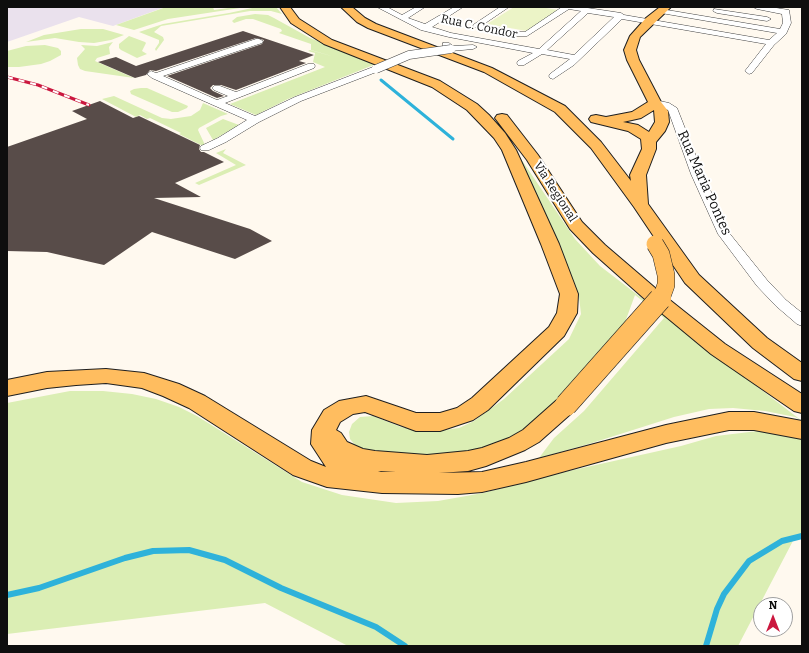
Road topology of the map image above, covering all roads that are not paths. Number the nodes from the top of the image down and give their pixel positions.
1 (285, 7) edge
2 (296, 7) edge
3 (346, 7) edge
4 (382, 7) edge
5 (421, 7) edge
6 (459, 7) edge
7 (505, 7) edge
8 (568, 7) edge
9 (757, 7) edge
10 (663, 9) edge
11 (710, 9) dead end
12 (587, 10) junction
13 (621, 15) junction
14 (402, 18) junction
15 (650, 20) junction
16 (780, 21) junction
17 (424, 28) junction
18 (783, 32) junction
19 (259, 41) dead end
20 (771, 43) junction
21 (473, 47) dead end
22 (540, 52) junction
23 (576, 58) junction
24 (521, 63) dead end
25 (312, 66) dead end
26 (749, 71) dead end
27 (553, 76) dead end
28 (514, 82) junction
29 (217, 88) dead end
30 (237, 96) junction
31 (217, 103) junction
32 (655, 103) junction
33 (560, 109) junction
34 (484, 118) junction
35 (596, 119) junction
36 (255, 120) junction
37 (518, 138) junction
38 (649, 141) junction
39 (205, 148) dead end
40 (640, 204) junction
41 (802, 321) edge
42 (802, 374) edge
43 (7, 388) edge
44 (566, 405) junction
45 (802, 405) edge
46 (332, 416) junction
47 (802, 430) edge
48 (382, 482) junction
49 (436, 483) junction

1 - 34 main road
2 - 37 main road, Via Regional
3 - 28 main road
4 - 14 street, Rua C. Condor
5 - 14 street
6 - 17 street
7 - 8 street
8 - 12 street
9 - 16 street
10 - 15 main road
10 - 18 street
11 - 16 street
12 - 13 street
12 - 22 street
13 - 15 street
13 - 23 street
14 - 17 street, Rua C. Condor
15 - 20 street
15 - 32 main road
16 - 18 street
17 - 22 street, Rua C. Condor
18 - 20 street
19 - 31 street
20 - 26 street
21 - 36 street, bridge
22 - 23 street, Rua C. Condor
22 - 24 street
23 - 27 street
25 - 30 street
28 - 33 main road
28 - 44 main road, bridge
29 - 30 street
30 - 31 street
31 - 36 street
32 - 35 main road
32 - 38 main road
32 - 41 street, Rua Maria Pontes
33 - 35 main road
33 - 40 main road
34 - 37 main road
34 - 46 main road
35 - 38 main road
36 - 39 street
37 - 45 main road, Via Regional
38 - 40 main road
40 - 42 main road
43 - 48 main road
44 - 46 main road
44 - 49 main road
46 - 48 main road
47 - 49 main road
48 - 49 main road

